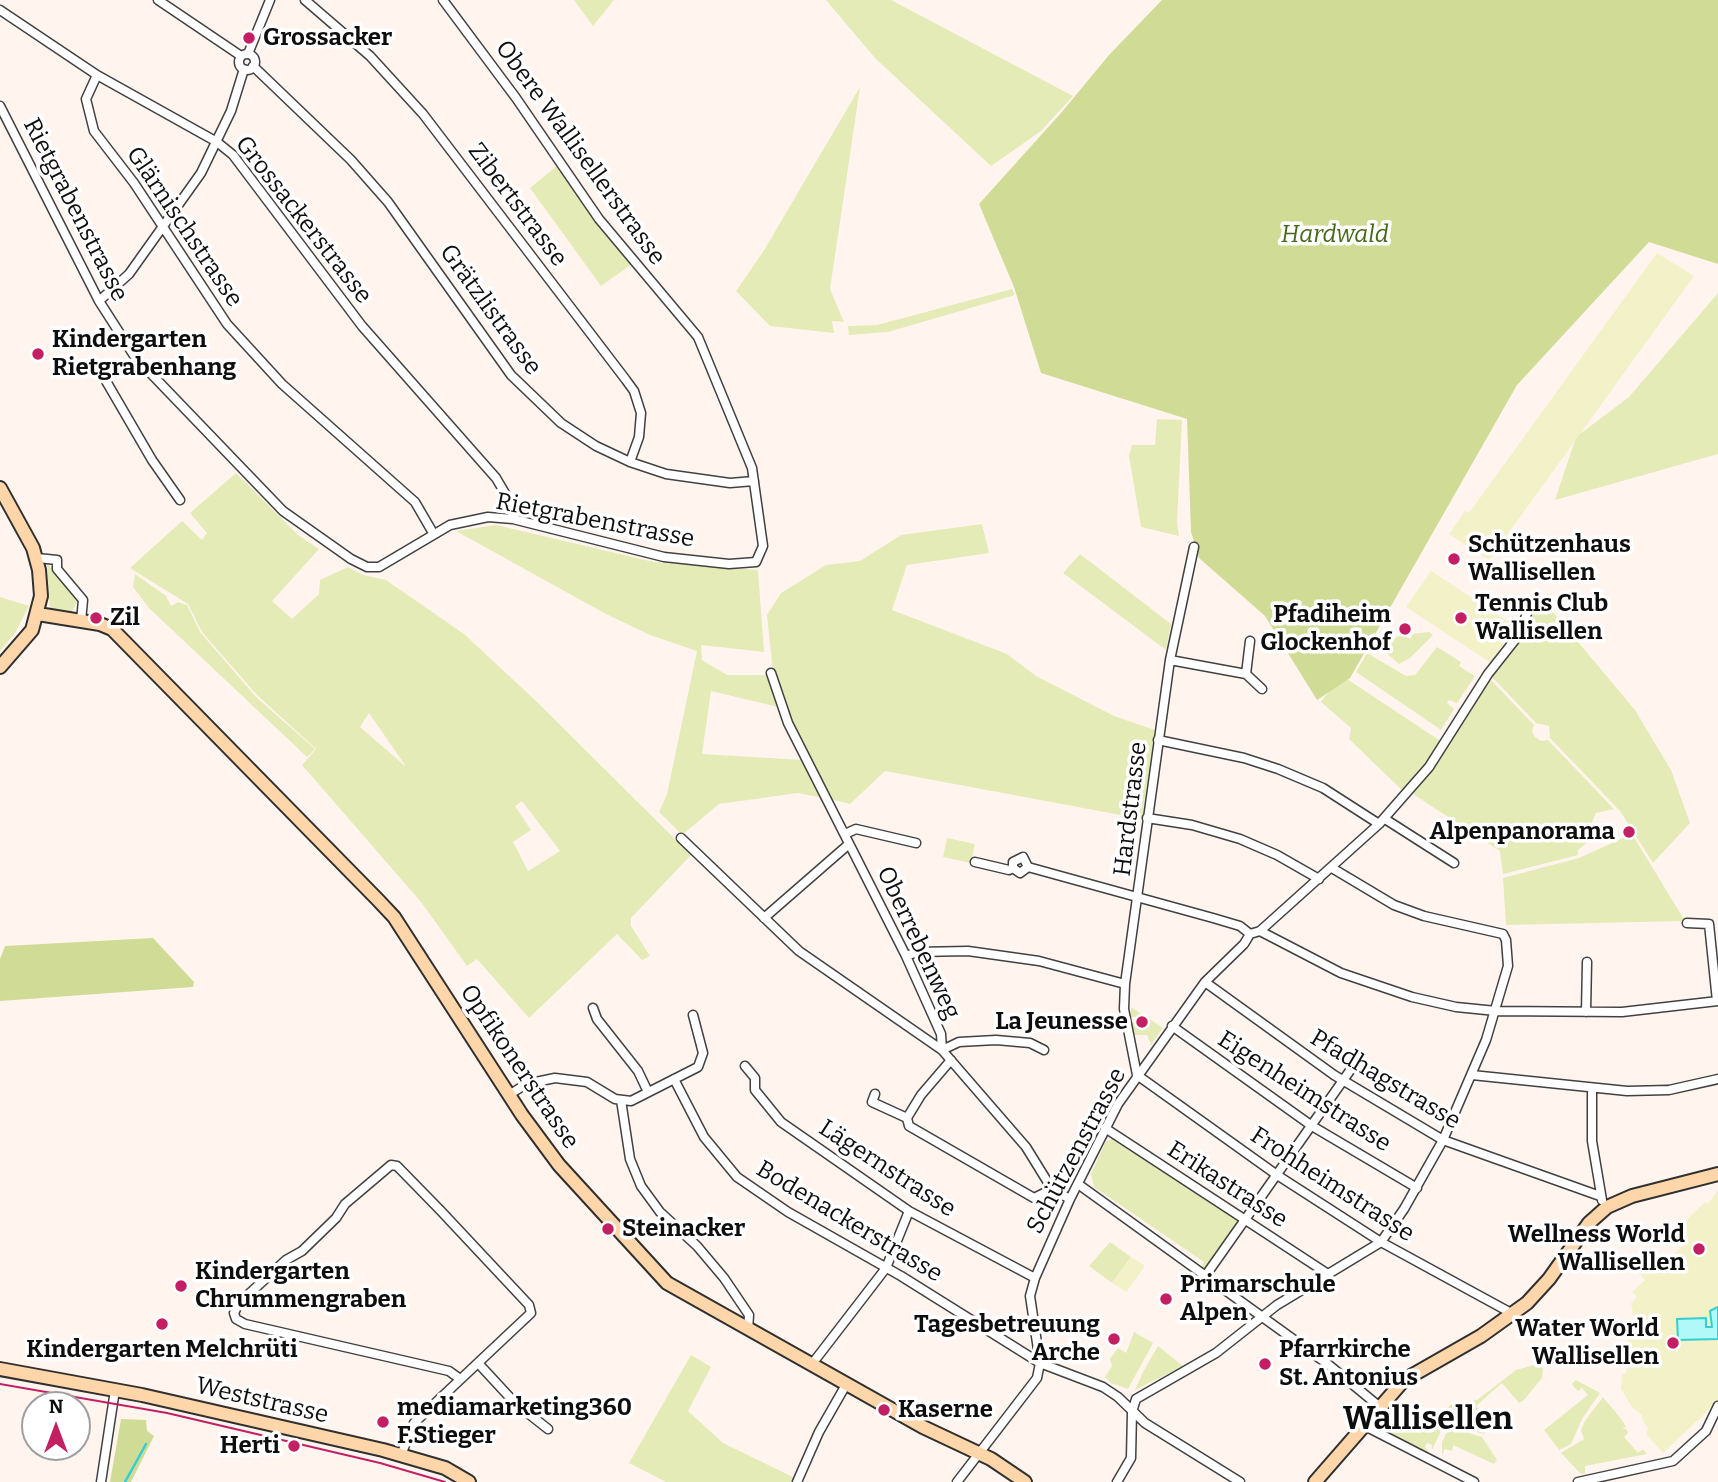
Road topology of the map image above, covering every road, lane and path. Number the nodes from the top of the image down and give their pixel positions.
1 (158, 0) edge
2 (270, 0) edge
3 (305, 0) edge
4 (443, 0) edge
5 (0, 10) edge
6 (245, 55) junction
7 (248, 68) junction
8 (97, 75) junction
9 (0, 106) edge
10 (217, 142) junction
11 (162, 227) junction
12 (99, 301) junction
13 (106, 381) dead end
14 (630, 462) junction
15 (754, 481) junction
16 (0, 488) edge
17 (180, 500) dead end
18 (513, 519) junction
19 (433, 533) junction
20 (1194, 547) dead end
21 (37, 558) junction
22 (757, 562) joint
23 (1532, 601) dead end
24 (38, 614) junction
25 (80, 621) junction
26 (1250, 641) dead end
27 (1170, 660) junction
28 (0, 667) edge
29 (771, 673) dead end
30 (1246, 674) junction
31 (1262, 689) dead end
32 (1158, 740) junction
33 (1147, 818) junction
34 (1382, 821) junction
35 (845, 834) junction
36 (681, 838) dead end
37 (916, 843) dead end
38 (849, 844) junction
39 (975, 862) dead end
40 (1454, 863) dead end
41 (1332, 868) junction
42 (1319, 879) junction
43 (1139, 899) junction
44 (764, 918) junction
45 (1688, 923) dead end
46 (1260, 931) junction
47 (1250, 934) junction
48 (906, 956) junction
49 (1587, 962) dead end
50 (1205, 982) junction
51 (1125, 984) junction
52 (1718, 1001) edge
53 (593, 1008) dead end
54 (1496, 1011) junction
55 (1586, 1012) junction
56 (693, 1015) dead end
57 (1172, 1026) junction
58 (942, 1050) junction
59 (1044, 1050) dead end
60 (951, 1060) junction
61 (1356, 1062) dead end
62 (746, 1066) dead end
63 (1137, 1075) junction
64 (1472, 1075) junction
65 (674, 1079) junction
66 (1718, 1079) edge
67 (1343, 1081) junction
68 (1592, 1088) junction
69 (649, 1092) junction
70 (875, 1094) dead end
71 (509, 1095) junction
72 (621, 1100) junction
73 (907, 1118) junction
74 (1312, 1126) junction
75 (1105, 1128) junction
76 (1443, 1140) junction
77 (1718, 1174) edge
78 (1278, 1175) junction
79 (1077, 1184) junction
80 (1417, 1188) junction
81 (1052, 1189) junction
82 (1070, 1199) junction
83 (1603, 1201) junction
84 (909, 1211) junction
85 (1246, 1220) junction
86 (1381, 1242) junction
87 (886, 1268) junction
88 (1328, 1274) junction
89 (1206, 1275) junction
90 (1035, 1278) junction
91 (1513, 1314) junction
92 (1262, 1315) junction
93 (748, 1330) junction
94 (478, 1363) junction
95 (1040, 1363) junction
96 (812, 1364) junction
97 (0, 1369) edge
98 (460, 1379) junction
99 (847, 1383) junction
100 (115, 1390) junction
101 (1718, 1406) edge
102 (1380, 1407) junction
103 (1132, 1412) junction
104 (1365, 1426) junction
105 (548, 1429) dead end
106 (978, 1452) junction
107 (401, 1455) junction
108 (1118, 1481) edge
109 (101, 1482) edge
110 (469, 1482) edge
111 (797, 1482) edge
112 (957, 1482) edge
113 (1025, 1482) edge
114 (1240, 1482) edge
115 (1315, 1482) edge
116 (1474, 1482) edge
117 (1578, 1482) edge

1 - 6 street
2 - 6 street
3 - 14 street, Zibertstrasse
4 - 15 street, Obere Wallisellerstrasse
5 - 8 street, Grossackerstrasse
6 - 7 street
6 - 7 street
7 - 10 street
7 - 14 street, Grätzlistrasse
8 - 10 street, Grossackerstrasse
8 - 11 street, Glärnischstrasse
9 - 12 street, Rietgrabenstrasse
10 - 11 street
10 - 18 street, Grossackerstrasse
11 - 12 street
11 - 19 street, Glärnischstrasse
12 - 19 street, Rietgrabenstrasse
13 - 17 street
14 - 15 street, Grätzlistrasse
15 - 22 street, Obere Wallisellerstrasse
16 - 21 street
18 - 19 street, Rietgrabenstrasse
18 - 22 street, Rietgrabenstrasse
20 - 27 street, Hardstrasse
21 - 24 street
21 - 25 street
23 - 34 street
24 - 25 street, Opfikonerstrasse
24 - 28 street
25 - 71 street, Opfikonerstrasse
26 - 30 street
27 - 30 street
27 - 32 street, Hardstrasse
29 - 35 street, Oberrebenweg
30 - 31 street
32 - 33 street, Hardstrasse
32 - 34 street
33 - 42 street
33 - 43 street, Hardstrasse
34 - 40 street
34 - 41 street
35 - 37 street, Oberrebenweg
35 - 38 street, Oberrebenweg
36 - 44 street
38 - 44 street
38 - 48 street, Oberrebenweg
39 - 43 street
41 - 42 street
41 - 54 street
42 - 46 street
43 - 47 street
43 - 51 street, Hardstrasse
44 - 58 street
45 - 52 street
46 - 47 street
46 - 54 street
47 - 50 street, Schützenstrasse
48 - 51 street
48 - 58 street, Oberrebenweg
49 - 55 street
50 - 57 street, Schützenstrasse
50 - 67 street, Pfadhagstrasse
51 - 63 street, Hardstrasse
52 - 55 street
53 - 69 street
54 - 55 street
54 - 64 street
56 - 65 street
57 - 63 street, Schützenstrasse
57 - 74 street, Eigenheimstrasse
58 - 59 street, Oberrebenweg
58 - 60 street
60 - 73 street
60 - 81 street
61 - 67 street
62 - 84 street, Lägernstrasse
63 - 75 street, Schützenstrasse
63 - 78 street, Frohheimstrasse
64 - 68 street
64 - 76 street
65 - 69 street
65 - 87 street, Bodenackerstrasse
66 - 68 street
67 - 74 street
67 - 76 street, Pfadhagstrasse
68 - 83 street
69 - 72 street
70 - 73 street
71 - 72 street
71 - 93 street, Opfikonerstrasse
72 - 93 street
73 - 81 street
74 - 78 street
74 - 80 street, Eigenheimstrasse
75 - 79 street, Schützenstrasse
75 - 85 street, Erikastrasse
76 - 80 street
76 - 83 street, Pfadhagstrasse
77 - 83 street
78 - 85 street
78 - 86 street, Frohheimstrasse
79 - 82 street, Schützenstrasse
79 - 89 street
80 - 86 street
81 - 82 street
82 - 90 street, Schützenstrasse
83 - 91 street
84 - 87 street
84 - 90 street, Lägernstrasse
85 - 88 street, Erikastrasse
85 - 89 street
86 - 88 street
86 - 91 street, Frohheimstrasse
87 - 95 street, Bodenackerstrasse
87 - 96 street
88 - 92 street
89 - 92 street
90 - 95 street, Schützenstrasse
91 - 102 street
92 - 102 street
92 - 103 street
93 - 96 street, Opfikonerstrasse
94 - 98 street
94 - 98 street
94 - 105 street
95 - 103 street, Bodenackerstrasse
95 - 106 street
96 - 99 street, Opfikonerstrasse
97 - 100 street, Weststrasse
98 - 107 street
99 - 106 street, Opfikonerstrasse
99 - 111 street
100 - 107 street, Weststrasse
100 - 109 street
101 - 117 street
102 - 104 street
103 - 108 street
103 - 114 street, Bodenackerstrasse
104 - 115 street
104 - 116 street
106 - 112 street
106 - 113 street, Opfikonerstrasse
107 - 110 street, Weststrasse

